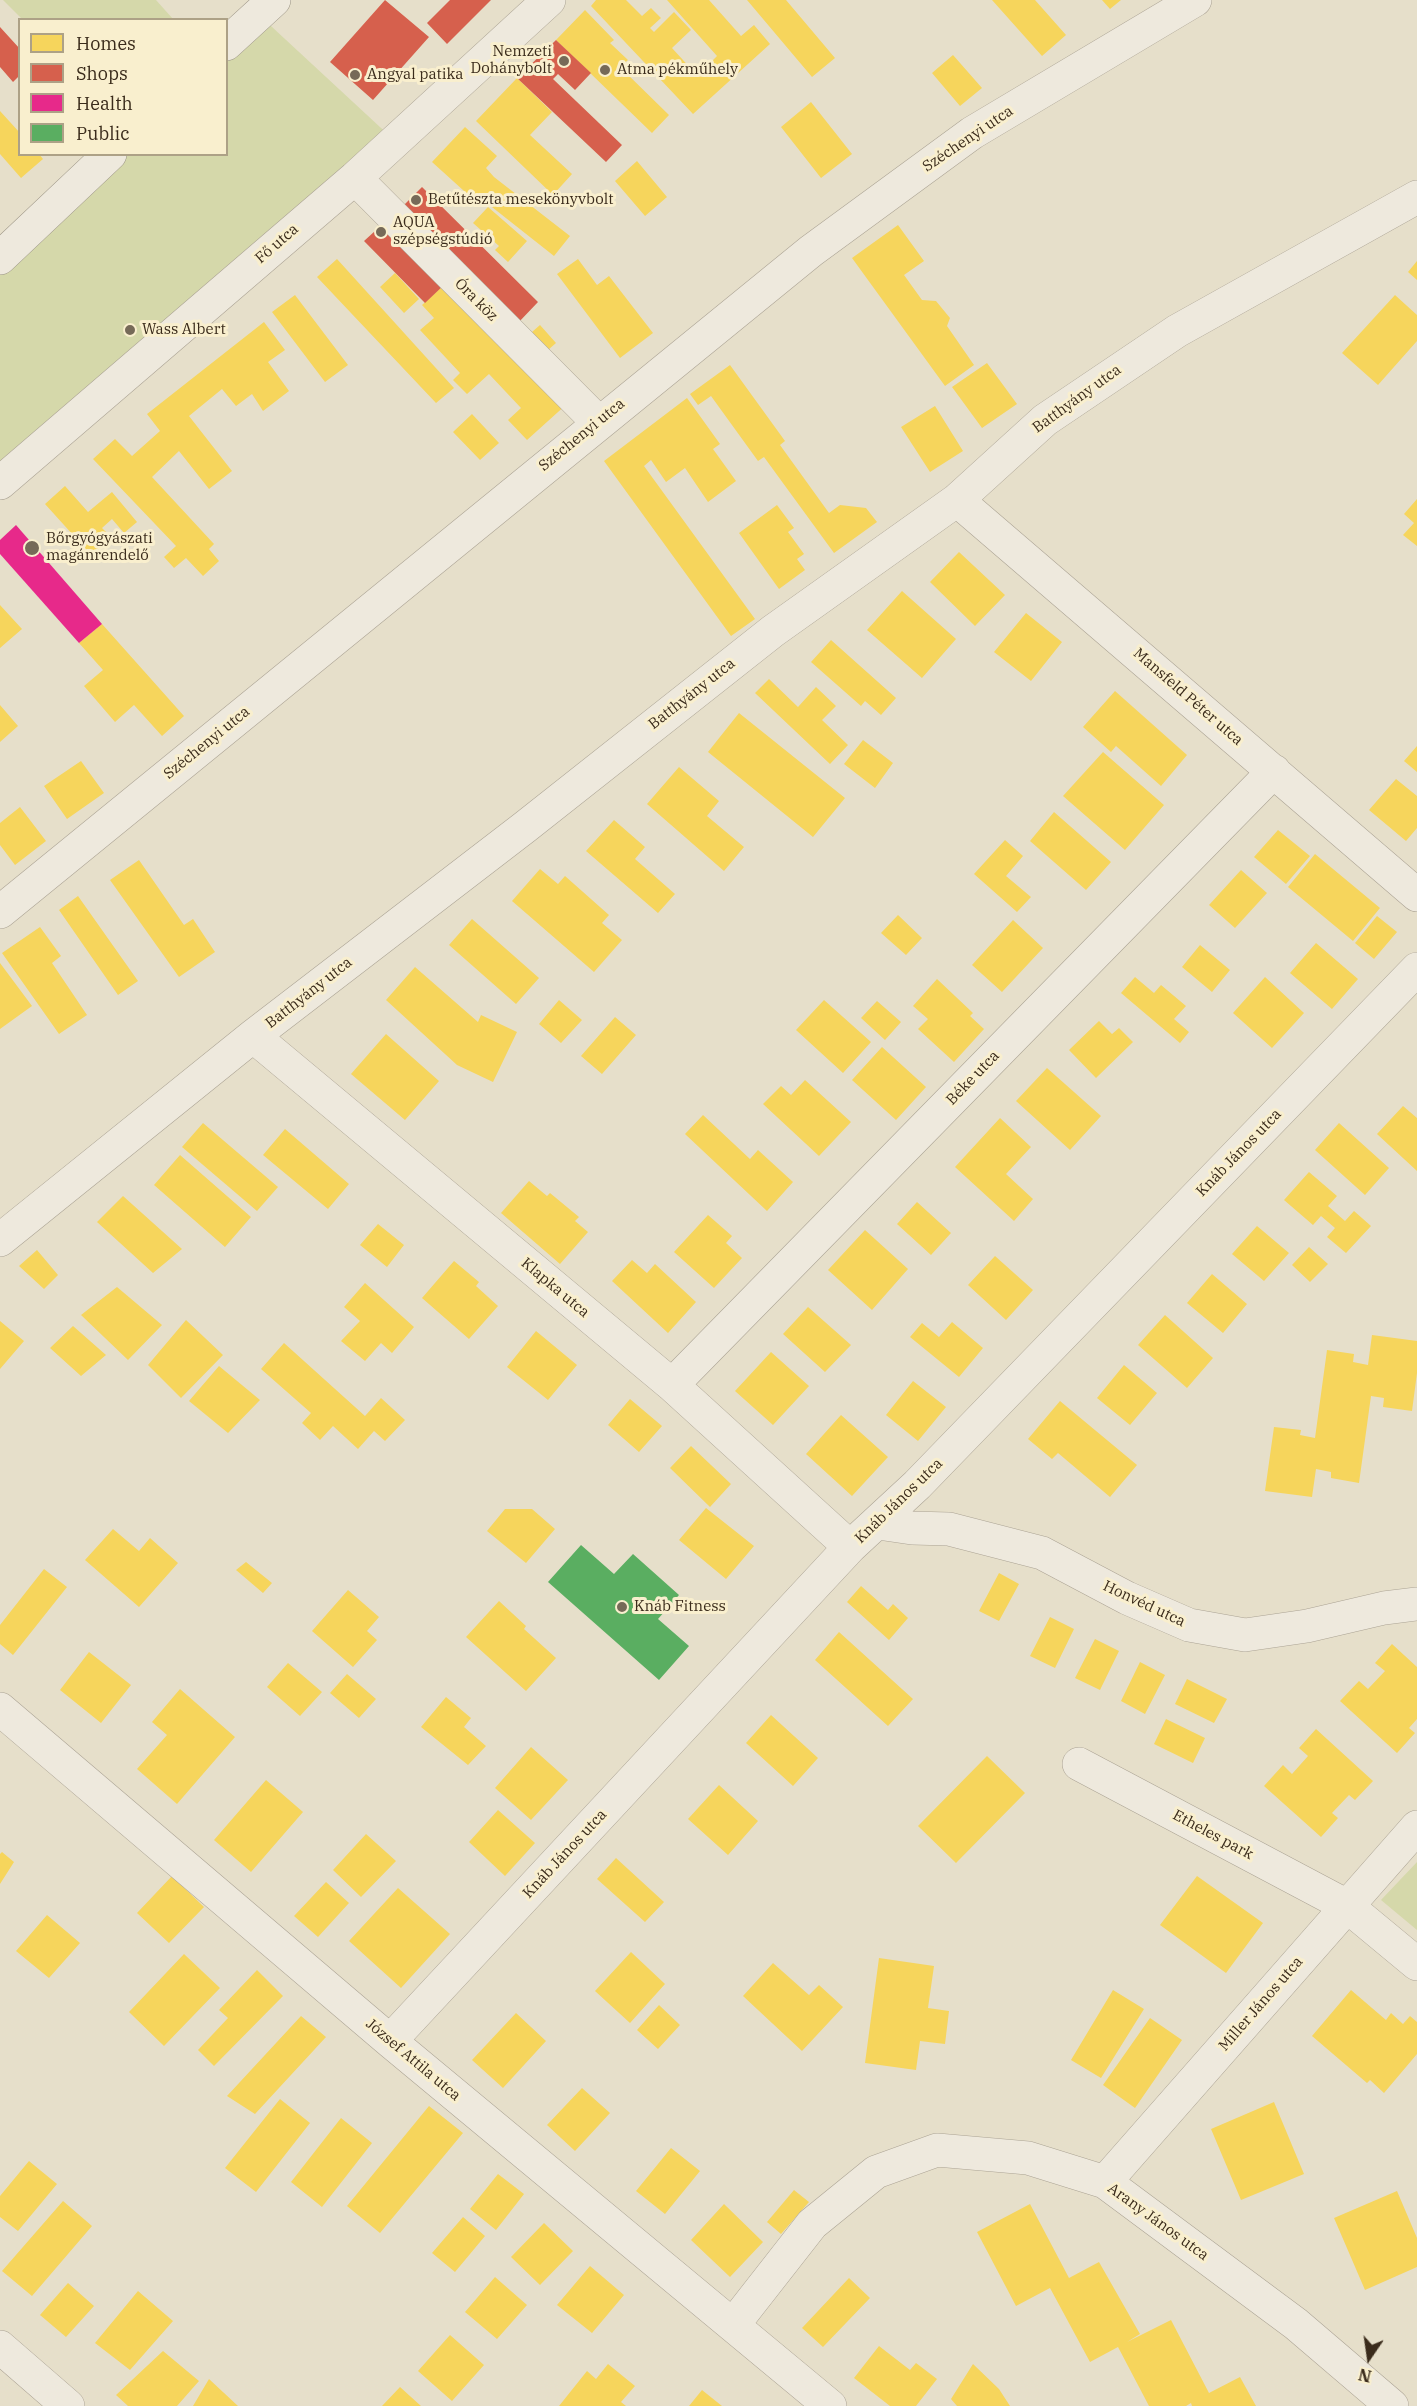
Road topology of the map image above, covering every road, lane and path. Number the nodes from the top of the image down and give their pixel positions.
1 (274, 0) edge
2 (549, 0) edge
3 (1195, 0) edge
4 (228, 42) edge
5 (108, 156) edge
6 (355, 178) junction
7 (1417, 197) edge
8 (0, 258) edge
9 (598, 422) junction
10 (0, 483) edge
11 (957, 500) junction
12 (1274, 771) junction
13 (1417, 896) edge
14 (0, 912) edge
15 (1417, 969) edge
16 (253, 1036) junction
17 (0, 1240) edge
18 (672, 1385) junction
19 (917, 1485) junction
20 (878, 1523) junction
21 (950, 1529) junction
22 (850, 1547) junction
23 (1417, 1604) edge
24 (0, 1708) edge
25 (1079, 1764) dead end
26 (1417, 1827) edge
27 (1347, 1906) junction
28 (1417, 1964) edge
29 (390, 2042) junction
30 (1105, 2182) junction
31 (733, 2325) junction
32 (0, 2348) edge
33 (68, 2406) edge
34 (830, 2406) edge
35 (1392, 2406) edge

1 - 4 street
2 - 6 street, Fő utca
3 - 9 street, Széchenyi utca
5 - 8 street
6 - 9 street, Óra köz
6 - 10 street, Fő utca
7 - 11 street, Batthyány utca
9 - 14 street, Széchenyi utca
11 - 12 street, Mansfeld Péter utca
11 - 16 street, Batthyány utca
12 - 13 street, Mansfeld Péter utca
12 - 18 street, Béke utca
15 - 19 street, Knáb János utca
16 - 17 street, Batthyány utca
16 - 18 street, Klapka utca
18 - 22 street, Klapka utca
19 - 20 street, Knáb János utca
19 - 21 street
20 - 21 street, Honvéd utca
20 - 22 street, Knáb János utca
21 - 23 street, Honvéd utca
22 - 29 street, Knáb János utca
24 - 29 street, József Attila utca
25 - 27 street, Etheles park
26 - 27 street, Miller János utca
27 - 28 street, Etheles park
27 - 30 street, Miller János utca
29 - 31 street, József Attila utca
30 - 31 street, Arany János utca
30 - 35 street, Arany János utca
31 - 34 street, József Attila utca
32 - 33 street

